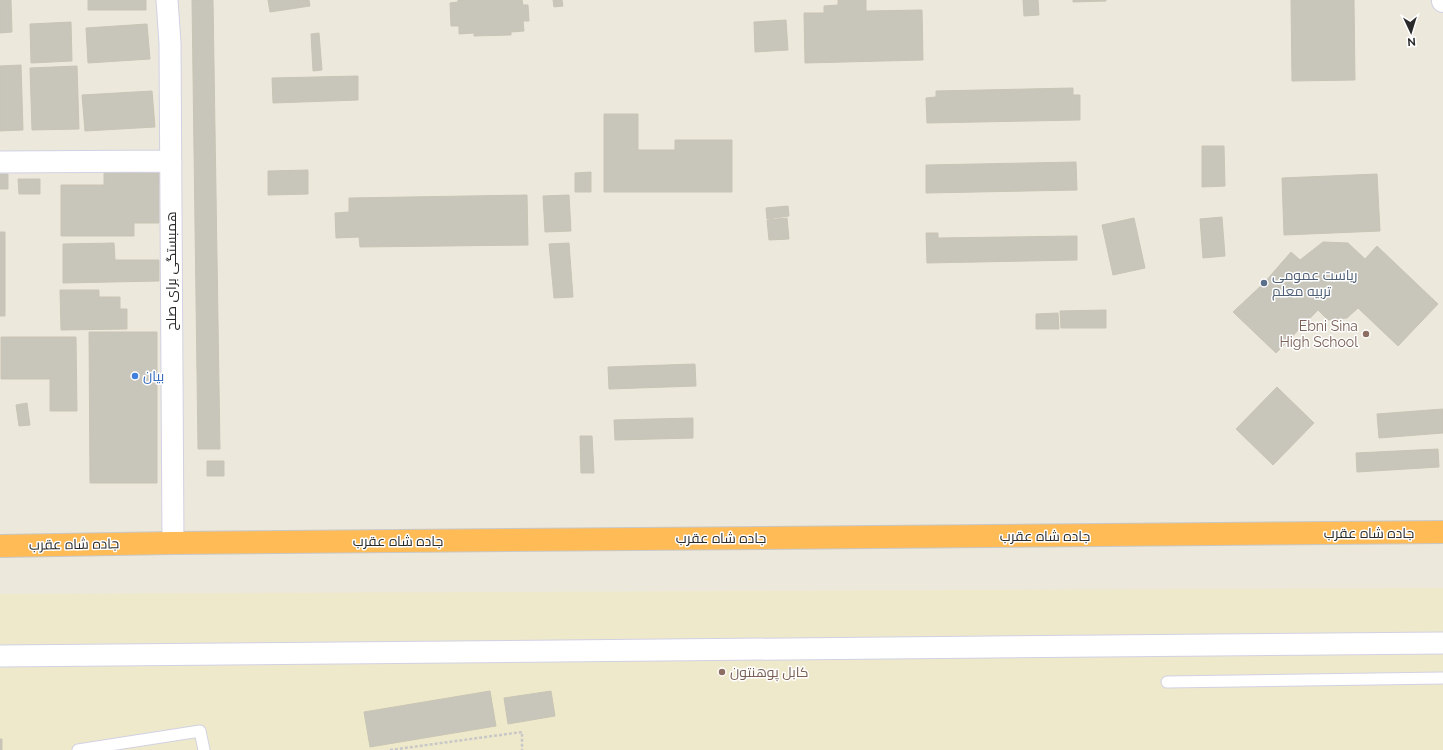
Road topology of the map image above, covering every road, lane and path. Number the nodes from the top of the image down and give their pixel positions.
1 (167, 0) edge
2 (171, 161) junction
3 (0, 162) edge
4 (1443, 532) edge
5 (173, 543) junction
6 (0, 546) edge
7 (1443, 643) edge
8 (0, 656) edge
9 (1443, 678) edge
10 (1167, 682) dead end
11 (78, 750) edge
12 (204, 750) edge
13 (390, 750) edge
14 (522, 750) edge

1 - 2 street, همبستگی برای صلح
2 - 3 street
2 - 5 street, همبستگی برای صلح
4 - 5 highway, جاده شاه عقرب
5 - 6 highway, جاده شاه عقرب
7 - 8 street
9 - 10 lane
11 - 12 lane
13 - 14 path

